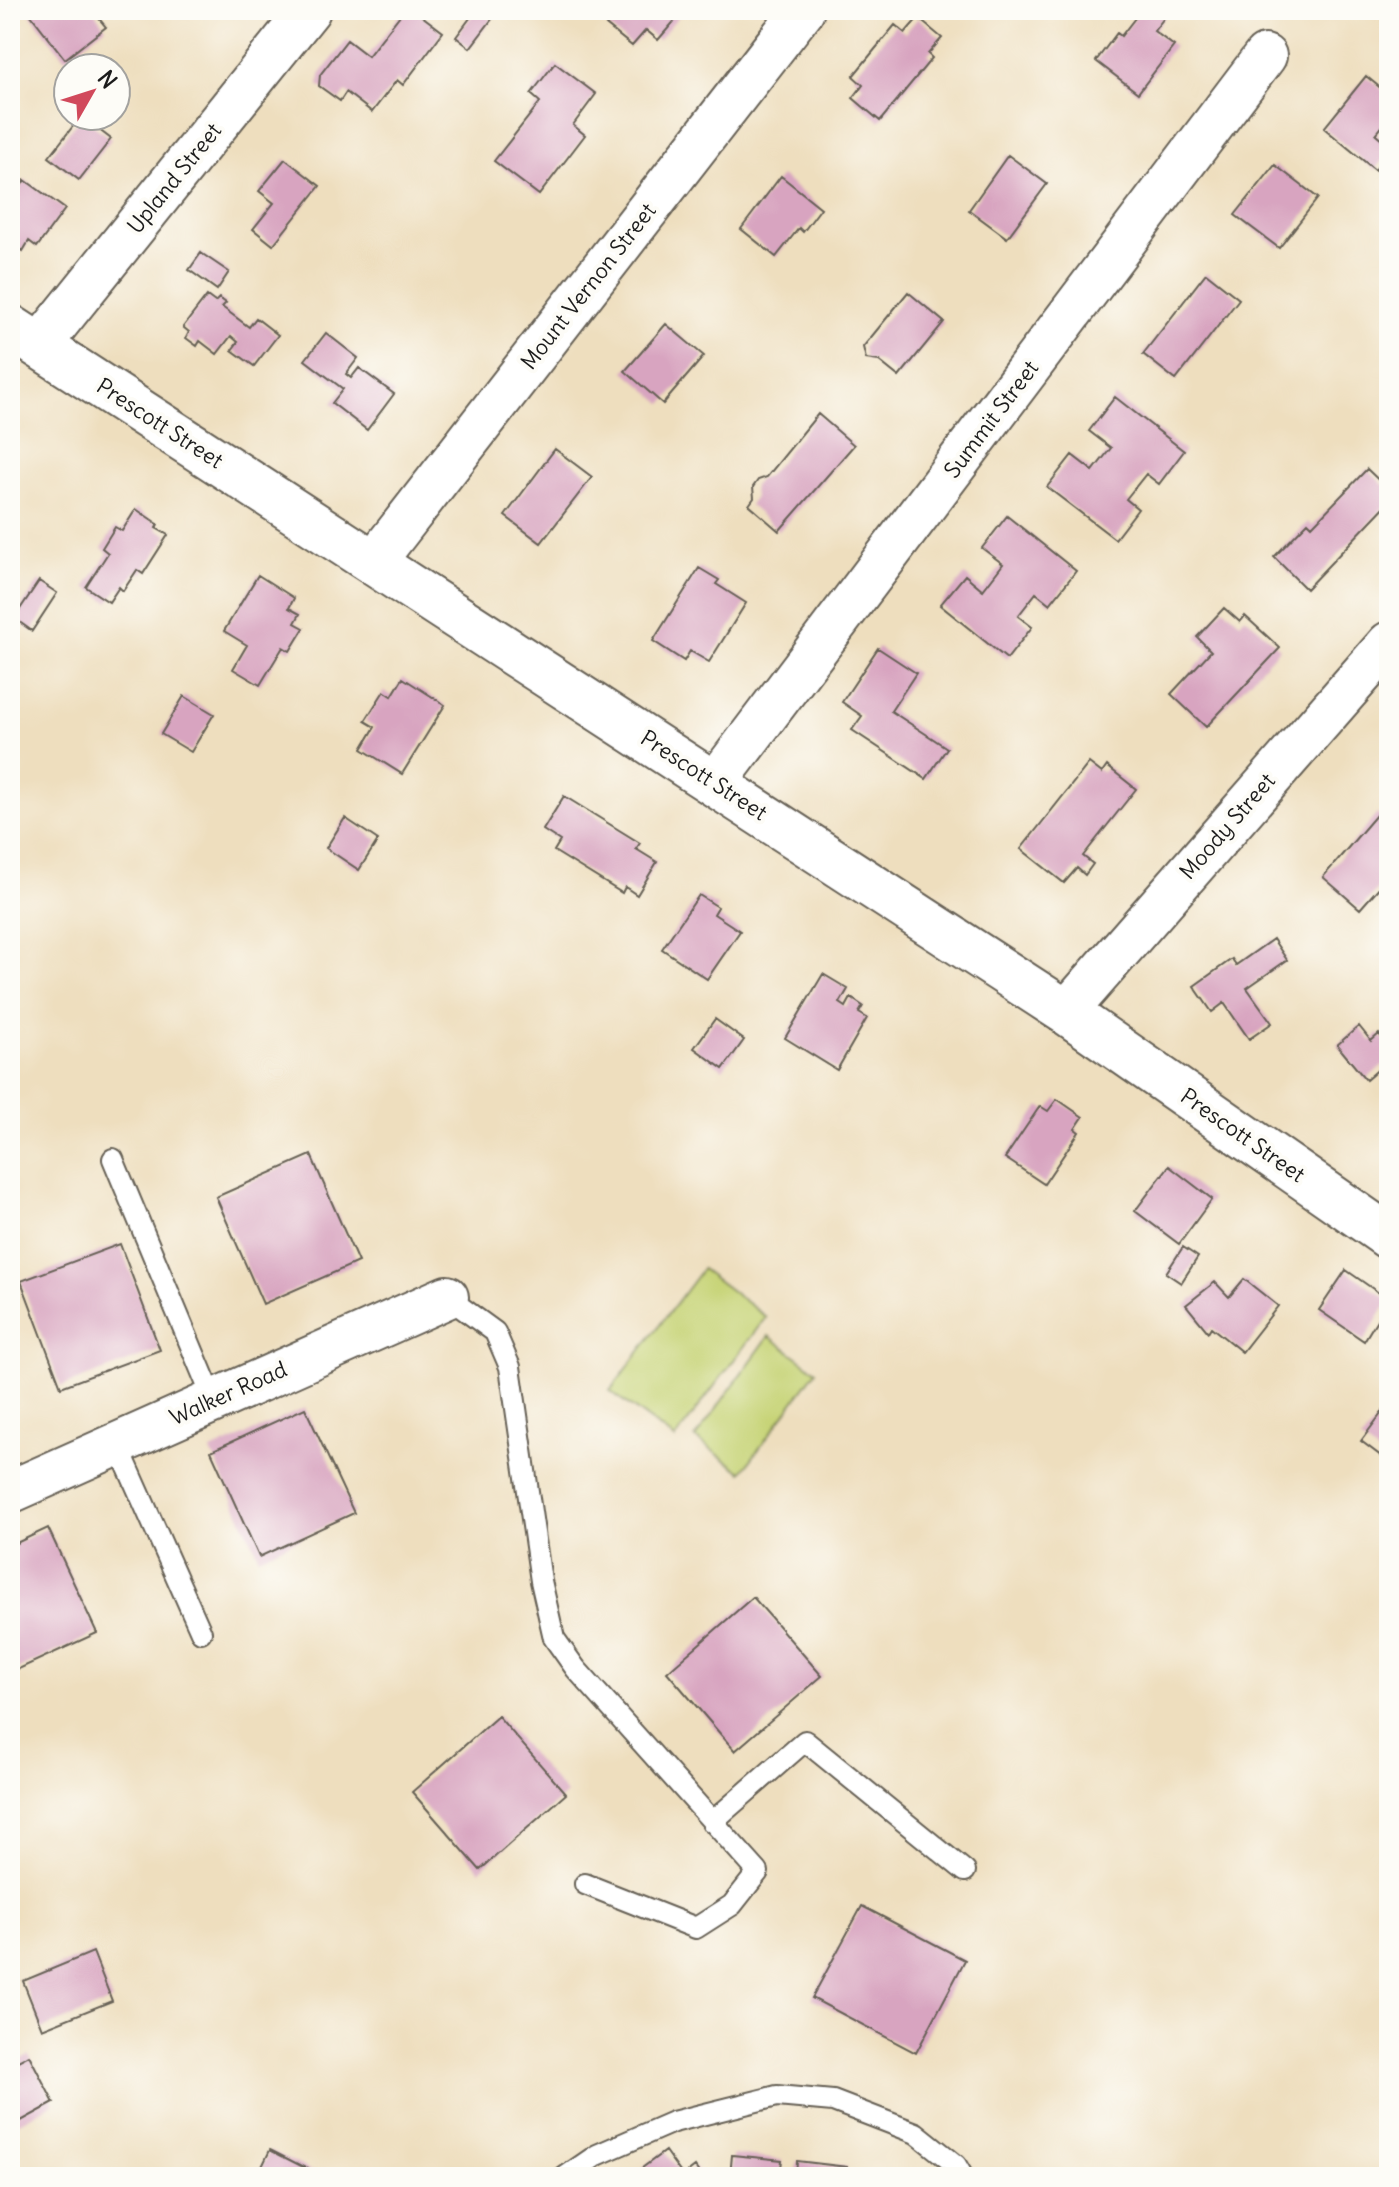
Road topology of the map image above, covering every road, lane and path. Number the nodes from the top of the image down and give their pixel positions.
1 (309, 10) edge
2 (803, 10) edge
3 (1265, 56) dead end
4 (25, 336) edge
5 (374, 562) junction
6 (1389, 643) edge
7 (716, 782) junction
8 (1066, 1012) junction
9 (113, 1159) dead end
10 (1389, 1237) edge
11 (447, 1297) joint
12 (213, 1399) junction
13 (117, 1443) junction
14 (10, 1492) edge
15 (201, 1632) dead end
16 (712, 1822) junction
17 (965, 1871) dead end
18 (585, 1884) dead end
19 (565, 2177) edge
20 (963, 2177) edge

1 - 4 street, Upland Street
2 - 5 street, Mount Vernon Street
3 - 7 street, Summit Street
4 - 5 street, Prescott Street
5 - 7 street, Prescott Street
6 - 8 street, Moody Street
7 - 8 street, Prescott Street
8 - 10 street, Prescott Street
9 - 12 lane
11 - 12 street, Walker Road
11 - 16 lane
12 - 13 street, Walker Road
13 - 14 street, Walker Road
13 - 15 lane
16 - 17 lane
16 - 18 lane
19 - 20 lane

